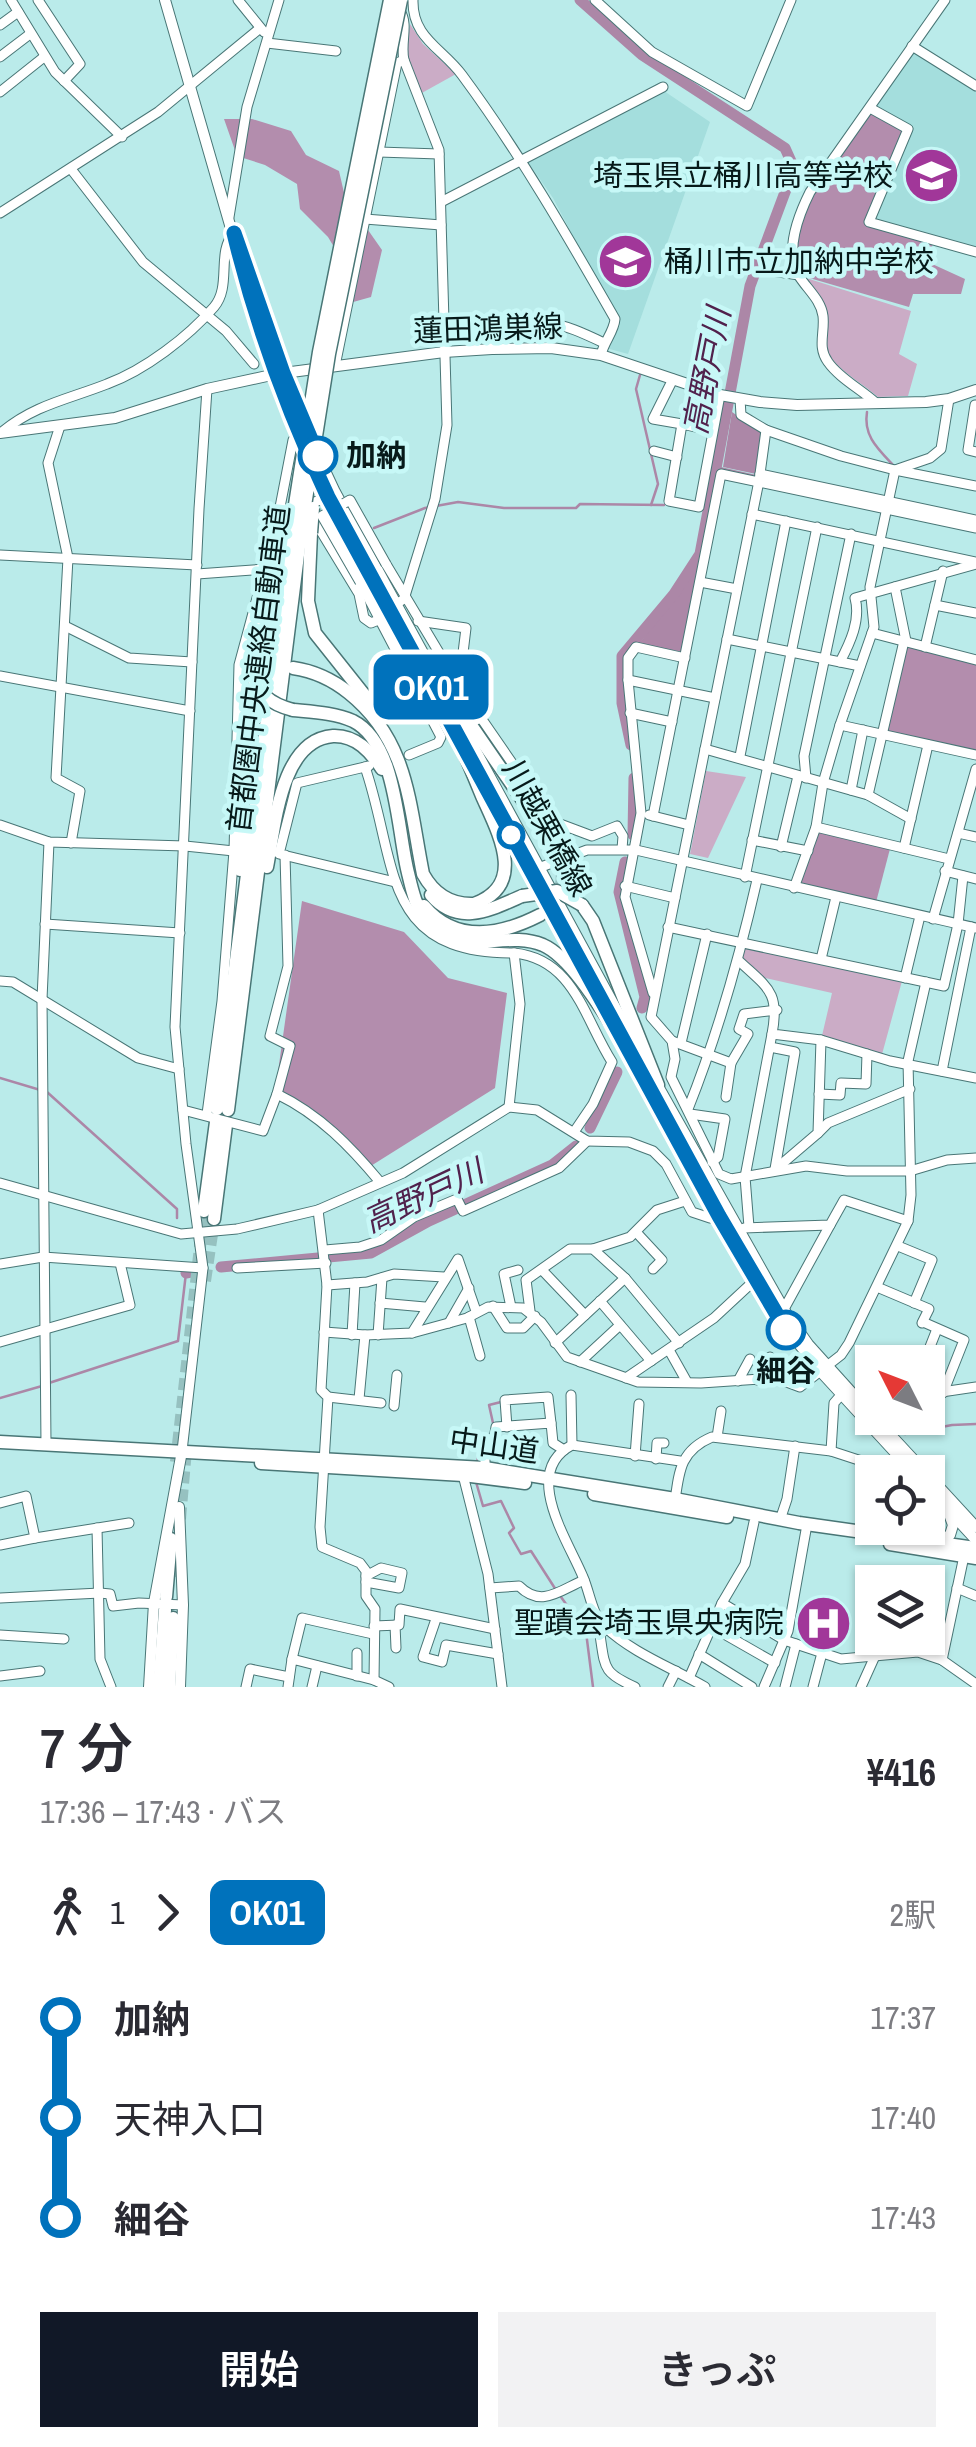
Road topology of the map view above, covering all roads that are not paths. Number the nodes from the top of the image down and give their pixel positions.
1 (11, 0) edge
2 (38, 0) edge
3 (238, 0) edge
4 (279, 0) edge
5 (391, 0) edge
6 (401, 0) edge
7 (413, 0) edge
8 (594, 0) edge
9 (791, 0) edge
10 (945, 0) edge
11 (167, 1) edge
12 (18, 12) junction
13 (0, 25) edge
14 (30, 34) junction
15 (265, 36) junction
16 (912, 46) junction
17 (336, 51) dead end
18 (44, 56) junction
19 (0, 57) edge
20 (404, 60) junction
21 (64, 81) junction
22 (191, 84) junction
23 (976, 86) edge
24 (663, 87) dead end
25 (0, 92) edge
26 (870, 108) junction
27 (122, 136) junction
28 (379, 152) junction
29 (439, 154) junction
30 (520, 160) junction
31 (71, 169) junction
32 (441, 202) junction
33 (0, 214) edge
34 (230, 216) junction
35 (365, 219) junction
36 (442, 224) junction
37 (234, 233) junction
38 (976, 252) edge
39 (765, 270) dead end
40 (798, 275) junction
41 (206, 314) junction
42 (492, 349) junction
43 (602, 349) junction
44 (444, 352) junction
45 (254, 364) dead end
46 (335, 366) junction
47 (279, 374) junction
48 (673, 379) junction
49 (207, 389) junction
50 (970, 392) edge
51 (720, 395) junction
52 (740, 399) junction
53 (949, 399) junction
54 (876, 403) junction
55 (976, 406) edge
56 (315, 407) junction
57 (682, 424) junction
58 (60, 426) junction
59 (766, 430) junction
60 (713, 432) junction
61 (1, 433) edge
62 (300, 434) junction
63 (654, 451) dead end
64 (976, 452) edge
65 (677, 457) junction
66 (895, 470) junction
67 (759, 477) junction
68 (976, 486) edge
69 (328, 497) junction
70 (283, 502) junction
71 (312, 503) junction
72 (888, 505) junction
73 (752, 514) junction
74 (976, 520) edge
75 (786, 521) junction
76 (817, 528) junction
77 (976, 528) edge
78 (296, 530) junction
79 (850, 534) junction
80 (880, 540) junction
81 (0, 555) edge
82 (68, 558) junction
83 (976, 563) edge
84 (265, 569) junction
85 (197, 570) junction
86 (943, 572) junction
87 (700, 582) junction
88 (895, 588) junction
89 (737, 589) junction
90 (870, 596) junction
91 (400, 602) junction
92 (935, 605) junction
93 (976, 613) edge
94 (381, 618) junction
95 (418, 621) junction
96 (65, 626) junction
97 (872, 633) junction
98 (727, 638) junction
99 (905, 641) junction
100 (761, 646) junction
101 (925, 647) junction
102 (791, 652) junction
103 (685, 658) junction
104 (824, 659) junction
105 (976, 660) edge
106 (192, 662) junction
107 (840, 662) junction
108 (860, 666) junction
109 (293, 668) dead end
110 (431, 668) junction
111 (0, 676) edge
112 (628, 680) junction
113 (260, 681) dead end
114 (63, 686) junction
115 (459, 686) junction
116 (678, 690) junction
117 (715, 698) junction
118 (190, 712) junction
119 (630, 713) junction
120 (672, 722) junction
121 (840, 725) junction
122 (454, 730) junction
123 (864, 730) junction
124 (882, 734) junction
125 (392, 742) junction
126 (928, 745) junction
127 (705, 749) junction
128 (408, 755) dead end
129 (740, 756) junction
130 (976, 756) edge
131 (768, 765) junction
132 (976, 769) edge
133 (802, 777) junction
134 (389, 780) junction
135 (824, 783) junction
136 (851, 790) junction
137 (973, 793) edge
138 (868, 794) junction
139 (641, 813) junction
140 (653, 816) junction
141 (910, 819) junction
142 (0, 825) edge
143 (690, 826) junction
144 (816, 827) junction
145 (958, 832) junction
146 (976, 837) edge
147 (752, 840) junction
148 (49, 842) junction
149 (71, 843) junction
150 (185, 846) junction
151 (555, 847) tunnel mouth
152 (782, 847) junction
153 (904, 848) junction
154 (622, 849) junction
155 (636, 850) junction
156 (234, 851) junction
157 (808, 851) junction
158 (282, 855) junction
159 (949, 858) junction
160 (682, 862) junction
161 (536, 869) junction
162 (945, 871) junction
163 (422, 874) junction
164 (963, 876) junction
165 (745, 878) junction
166 (758, 880) junction
167 (976, 880) edge
168 (395, 882) junction
169 (411, 884) junction
170 (625, 886) junction
171 (794, 888) junction
172 (836, 897) junction
173 (676, 898) junction
174 (540, 915) tunnel mouth
175 (920, 916) junction
176 (933, 919) junction
177 (46, 924) junction
178 (958, 924) junction
179 (668, 928) junction
180 (974, 928) edge
181 (180, 933) junction
182 (707, 934) junction
183 (743, 942) junction
184 (514, 953) junction
185 (821, 959) junction
186 (739, 960) junction
187 (905, 978) junction
188 (0, 981) edge
189 (234, 982) junction
190 (926, 982) junction
191 (654, 995) junction
192 (42, 999) junction
193 (242, 1003) junction
194 (776, 1010) junction
195 (772, 1034) junction
196 (821, 1040) junction
197 (676, 1042) junction
198 (770, 1048) junction
199 (710, 1054) junction
200 (867, 1054) junction
201 (632, 1056) junction
202 (731, 1063) junction
203 (910, 1065) junction
204 (179, 1070) junction
205 (942, 1071) junction
206 (976, 1078) edge
207 (658, 1085) junction
208 (910, 1089) junction
209 (278, 1094) junction
210 (819, 1094) junction
211 (726, 1097) dead end
212 (510, 1107) junction
213 (182, 1110) junction
214 (689, 1111) junction
215 (219, 1116) junction
216 (574, 1132) junction
217 (818, 1133) junction
218 (587, 1140) junction
219 (976, 1158) edge
220 (712, 1162) junction
221 (775, 1169) junction
222 (910, 1171) junction
223 (745, 1177) junction
224 (0, 1182) edge
225 (380, 1182) junction
226 (42, 1194) junction
227 (684, 1201) junction
228 (318, 1210) junction
229 (723, 1213) junction
230 (209, 1215) tunnel mouth
231 (908, 1221) junction
232 (830, 1224) junction
233 (749, 1227) junction
234 (736, 1228) junction
235 (636, 1232) junction
236 (200, 1234) junction
237 (898, 1246) junction
238 (593, 1249) junction
239 (325, 1250) junction
240 (43, 1257) junction
241 (120, 1263) junction
242 (326, 1263) junction
243 (0, 1264) edge
244 (203, 1268) junction
245 (237, 1268) dead end
246 (653, 1269) dead end
247 (518, 1270) dead end
248 (542, 1270) junction
249 (444, 1277) junction
250 (382, 1278) junction
251 (625, 1278) junction
252 (756, 1278) junction
253 (355, 1283) junction
254 (327, 1285) junction
255 (877, 1287) junction
256 (469, 1288) junction
257 (600, 1301) junction
258 (380, 1303) junction
259 (914, 1303) junction
260 (493, 1306) junction
261 (425, 1307) junction
262 (512, 1308) junction
263 (784, 1309) junction
264 (473, 1314) junction
265 (532, 1314) junction
266 (585, 1315) junction
267 (448, 1323) junction
268 (620, 1325) junction
269 (938, 1328) junction
270 (44, 1329) junction
271 (324, 1332) junction
272 (412, 1333) junction
273 (352, 1335) junction
274 (365, 1335) junction
275 (378, 1335) junction
276 (0, 1342) edge
277 (554, 1343) junction
278 (679, 1343) junction
279 (931, 1345) edge
280 (669, 1350) junction
281 (480, 1356) dead end
282 (770, 1357) dead end
283 (750, 1359) dead end
284 (580, 1362) junction
285 (651, 1362) junction
286 (825, 1369) junction
287 (397, 1375) dead end
288 (626, 1378) junction
289 (757, 1380) junction
290 (738, 1381) junction
291 (687, 1382) junction
292 (945, 1387) edge
293 (976, 1387) edge
294 (945, 1392) edge
295 (571, 1395) dead end
296 (842, 1395) junction
297 (328, 1398) junction
298 (855, 1398) edge
299 (359, 1399) junction
300 (382, 1402) dead end
301 (639, 1404) dead end
302 (394, 1406) dead end
303 (721, 1411) dead end
304 (551, 1423) junction
305 (506, 1426) junction
306 (891, 1435) edge
307 (717, 1436) junction
308 (664, 1443) dead end
309 (46, 1444) junction
310 (0, 1445) edge
311 (795, 1446) junction
312 (568, 1447) junction
313 (832, 1450) junction
314 (181, 1455) junction
315 (897, 1455) edge
316 (909, 1455) edge
317 (635, 1456) junction
318 (855, 1458) edge
319 (656, 1459) junction
320 (680, 1461) junction
321 (326, 1462) junction
322 (485, 1468) junction
323 (463, 1475) junction
324 (178, 1482) junction
325 (549, 1483) junction
326 (945, 1493) edge
327 (0, 1503) edge
328 (674, 1504) junction
329 (945, 1507) edge
330 (948, 1510) junction
331 (780, 1520) junction
332 (754, 1522) junction
333 (129, 1523) dead end
334 (976, 1525) edge
335 (98, 1528) junction
336 (806, 1530) junction
337 (855, 1531) edge
338 (36, 1538) junction
339 (945, 1538) edge
340 (171, 1539) dead end
341 (976, 1540) edge
342 (0, 1545) edge
343 (944, 1545) edge
344 (972, 1554) edge
345 (176, 1577) tunnel mouth
346 (584, 1580) junction
347 (490, 1588) junction
348 (958, 1588) junction
349 (100, 1593) junction
350 (976, 1596) edge
351 (0, 1598) edge
352 (170, 1604) junction
353 (722, 1604) junction
354 (436, 1618) junction
355 (395, 1626) junction
356 (712, 1627) junction
357 (606, 1628) junction
358 (495, 1629) junction
359 (374, 1630) junction
360 (0, 1635) edge
361 (64, 1640) dead end
362 (784, 1640) junction
363 (796, 1644) junction
364 (396, 1648) dead end
365 (356, 1653) dead end
366 (822, 1653) junction
367 (498, 1654) junction
368 (700, 1654) junction
369 (879, 1655) edge
370 (927, 1655) edge
371 (873, 1656) junction
372 (292, 1659) junction
373 (942, 1660) junction
374 (774, 1663) junction
375 (317, 1666) junction
376 (676, 1671) junction
377 (40, 1672) dead end
378 (339, 1672) junction
379 (354, 1675) junction
380 (0, 1676) edge
381 (689, 1678) junction
382 (374, 1680) junction
383 (289, 1682) edge
384 (976, 1684) edge
385 (111, 1687) edge
386 (149, 1687) edge
387 (159, 1687) edge
388 (169, 1687) edge
389 (180, 1687) edge
390 (246, 1687) edge
391 (312, 1687) edge
392 (336, 1687) edge
393 (349, 1687) edge
394 (389, 1687) edge
395 (502, 1687) edge
396 (636, 1687) edge
397 (668, 1687) edge
398 (705, 1687) edge
399 (752, 1687) edge
400 (764, 1687) edge
401 (784, 1687) edge
402 (813, 1687) edge
403 (861, 1687) edge

1 - 12 street
2 - 21 street
3 - 15 street
4 - 15 street
5 - 20 street
5 - 56 highway, 首都圏中央連絡自動車道, bridge
6 - 56 highway, 首都圏中央連絡自動車道, bridge
7 - 30 street
8 - 9 street
10 - 16 street
11 - 22 main road, 川越栗橋線
12 - 13 street
12 - 14 street
14 - 18 street
14 - 19 street
15 - 17 street
15 - 22 street
15 - 34 street
16 - 23 street
16 - 26 street
18 - 21 street
18 - 25 street
20 - 28 street
20 - 29 street
21 - 27 street
22 - 27 street
22 - 34 main road, 川越栗橋線
24 - 30 street
26 - 38 street
26 - 40 street
27 - 31 street
28 - 29 street
28 - 35 street
29 - 32 street
30 - 32 street
30 - 43 street
31 - 33 street
31 - 41 street
32 - 36 street
34 - 37 main road, 川越栗橋線
35 - 36 street
35 - 46 street
36 - 44 street
37 - 41 street
37 - 47 main road, 川越栗橋線
39 - 40 street
40 - 54 street
41 - 45 street
41 - 61 street
42 - 43 main road, 蓮田鴻巣線
42 - 43 street
42 - 44 main road, 蓮田鴻巣線
43 - 48 main road, 蓮田鴻巣線
44 - 46 main road, 蓮田鴻巣線
44 - 91 street
46 - 47 main road, 蓮田鴻巣線
47 - 49 main road, 蓮田鴻巣線
47 - 62 main road, 川越栗橋線
47 - 91 main road, 川越栗橋線
48 - 51 main road, 蓮田鴻巣線
48 - 57 street
49 - 58 main road, 蓮田鴻巣線
49 - 85 street
50 - 53 main road, 蓮田鴻巣線
50 - 55 street
51 - 52 main road, 蓮田鴻巣線
51 - 60 street
52 - 54 main road, 蓮田鴻巣線
52 - 59 street
53 - 54 main road, 蓮田鴻巣線
53 - 66 street
55 - 64 street
56 - 78 highway, 首都圏中央連絡自動車道, bridge
57 - 60 street
57 - 65 street
58 - 61 main road, 蓮田鴻巣線
58 - 82 street
59 - 66 street
59 - 67 street
60 - 65 street
62 - 69 main road, 川越栗橋線
62 - 70 street
63 - 65 street
66 - 68 street
66 - 72 street
67 - 72 street
67 - 73 street
67 - 87 street
69 - 71 street
69 - 122 main road, 川越栗橋線
70 - 71 street
70 - 84 street
71 - 94 street
72 - 74 street
72 - 77 street
72 - 80 street
73 - 75 street
73 - 89 street
75 - 76 street
75 - 100 street
76 - 79 street
76 - 102 street
78 - 125 highway
78 - 134 highway, bridge
78 - 189 highway, 首都圏中央連絡自動車道
78 - 193 highway, 首都圏中央連絡自動車道
79 - 80 street
79 - 104 street
80 - 83 street
80 - 90 street
81 - 82 street
82 - 85 street
82 - 96 street
83 - 86 street
84 - 85 street
84 - 156 street
85 - 106 street
86 - 88 street
86 - 92 street
87 - 89 street
87 - 103 street
88 - 90 street
88 - 99 street
89 - 98 street
90 - 97 street
90 - 107 street
91 - 94 street, bridge
91 - 95 street
91 - 110 main road, 川越栗橋線
92 - 93 street
92 - 101 street
94 - 128 street
95 - 115 street
95 - 115 street
96 - 106 street
96 - 114 street
97 - 99 street
97 - 108 street
98 - 100 street
98 - 117 street
99 - 101 street
99 - 124 street
100 - 102 street
100 - 129 street
101 - 105 street
102 - 104 street
102 - 131 street
103 - 112 street
103 - 116 street
104 - 107 street
104 - 133 street
106 - 118 street
107 - 108 street
108 - 121 street
109 - 125 highway
110 - 151 highway
110 - 161 main road, 川越栗橋線
111 - 114 street
112 - 116 street
112 - 119 street
113 - 189 highway
114 - 118 street
114 - 149 street
115 - 154 street
116 - 117 street
116 - 120 street
117 - 127 street
118 - 150 street
119 - 120 street
119 - 139 street
120 - 140 street
121 - 123 street
121 - 135 street
122 - 161 main road, 川越栗橋線
122 - 163 highway
123 - 124 street
123 - 136 street
124 - 126 street
124 - 138 street
125 - 163 highway
126 - 130 street
126 - 141 street
127 - 129 street
127 - 143 street
129 - 131 street
131 - 133 street
131 - 147 street
132 - 137 street
133 - 135 street
133 - 152 street
134 - 169 highway
134 - 193 highway
135 - 136 street
135 - 144 street
136 - 138 street
137 - 145 street
138 - 141 street
139 - 140 street
139 - 155 street
140 - 143 street
141 - 153 street
142 - 148 street
143 - 160 street
144 - 153 street
144 - 157 street
145 - 146 street
145 - 159 street
147 - 152 street
147 - 165 street
148 - 149 street
148 - 177 street
149 - 150 street
150 - 156 street
150 - 181 street
152 - 157 street
153 - 159 street
154 - 155 street
154 - 161 street
155 - 160 street
155 - 170 street
156 - 215 street
157 - 171 street
158 - 168 street
158 - 168 street
158 - 209 street
159 - 162 street
160 - 165 street
160 - 173 street
161 - 201 main road, 川越栗橋線
161 - 207 main road, 川越栗橋線
162 - 164 street
162 - 176 street
163 - 207 highway, bridge
164 - 167 street
164 - 178 street
165 - 166 street
166 - 171 street
166 - 183 street
168 - 184 street
169 - 174 highway
169 - 201 highway
170 - 173 street
170 - 191 street
171 - 172 street
172 - 175 street
172 - 185 street
173 - 179 street
175 - 176 street
175 - 187 street
176 - 178 street
177 - 181 street
177 - 192 street
178 - 180 street
178 - 190 street
179 - 182 street
179 - 191 street
180 - 205 street
181 - 204 street
182 - 183 street
182 - 197 street
183 - 185 street
183 - 186 street
184 - 212 street
184 - 216 street
185 - 187 street
186 - 194 street
186 - 199 street
187 - 190 street
188 - 192 street
189 - 215 highway, 首都圏中央連絡自動車道
190 - 203 street
191 - 197 street
192 - 204 street
192 - 226 street
193 - 215 highway, 首都圏中央連絡自動車道
194 - 195 street
194 - 202 street
195 - 196 street
195 - 198 street
196 - 200 street
196 - 210 street
197 - 199 street
197 - 214 street
198 - 221 street
198 - 223 street
199 - 202 street
199 - 214 street
200 - 203 street
200 - 210 street
201 - 229 main road, 川越栗橋線
202 - 211 street
203 - 205 street
203 - 208 street
204 - 213 street
205 - 206 street
207 - 229 main road, 川越栗橋線
208 - 217 street
208 - 222 street
209 - 215 street
209 - 225 street
210 - 217 street
212 - 216 street
212 - 225 street
213 - 215 street
213 - 236 street
214 - 220 street
214 - 220 street
215 - 230 highway, 首都圏中央連絡自動車道
216 - 218 street
217 - 221 street
218 - 227 street
218 - 239 street
219 - 222 street
220 - 223 street
221 - 222 street
221 - 223 street
222 - 231 street
223 - 233 street
224 - 226 street
225 - 228 street
226 - 236 street
226 - 240 street
227 - 229 street
227 - 235 street
228 - 236 street
228 - 239 street
229 - 234 main road, 川越栗橋線
229 - 252 main road, 川越栗橋線
231 - 232 street
231 - 237 street
232 - 233 street
232 - 263 street
233 - 234 street
234 - 263 main road, 川越栗橋線
235 - 238 street
235 - 246 street
236 - 244 street
237 - 255 street
237 - 259 street
238 - 248 street
238 - 251 street
239 - 242 street
240 - 241 street
240 - 243 street
240 - 270 street
241 - 244 street
241 - 270 street
242 - 245 street
242 - 254 street
244 - 314 street
247 - 262 street
248 - 265 street
248 - 266 street
249 - 250 street
249 - 256 street
249 - 261 street
250 - 253 street
250 - 258 street
251 - 257 street
251 - 278 street
252 - 278 street
252 - 286 main road, 川越栗橋線
253 - 254 street
253 - 273 street
254 - 271 street
255 - 259 street
255 - 286 street
256 - 264 street
256 - 267 street
257 - 266 street
257 - 268 street
258 - 261 street
258 - 275 street
259 - 269 street
260 - 262 street
260 - 264 street
260 - 265 street
261 - 272 street
262 - 265 street
263 - 286 main road, 川越栗橋線
264 - 267 street
264 - 281 street
265 - 277 street
266 - 277 street
267 - 272 street
268 - 284 street
268 - 285 street
269 - 279 street
269 - 292 street
270 - 276 street
270 - 309 street
271 - 273 street
271 - 297 street
272 - 275 street
273 - 274 street
274 - 275 street
274 - 299 street
277 - 284 street
278 - 280 street
280 - 285 street
280 - 291 street
282 - 289 street
283 - 290 street
284 - 288 street
285 - 288 street
286 - 289 street
286 - 296 main road, 川越栗橋線
286 - 298 main road, 川越栗橋線
287 - 302 street
288 - 291 street
289 - 290 street
290 - 291 street
293 - 294 street
295 - 312 street
296 - 313 street
296 - 315 main road, 川越栗橋線
297 - 299 street
297 - 321 street
299 - 300 street
301 - 317 street
303 - 307 street
304 - 305 street
304 - 305 street
304 - 312 street
305 - 322 street
306 - 316 main road, 川越栗橋線
307 - 311 street
307 - 320 street
308 - 319 street
309 - 310 highway, 中山道
309 - 314 highway, 中山道
310 - 314 highway, 中山道
311 - 313 street
311 - 331 street
312 - 317 street
312 - 325 street
313 - 318 street
314 - 321 highway, 中山道
314 - 324 main road
317 - 319 street
319 - 320 street
320 - 328 street
321 - 322 highway, 中山道
321 - 323 highway, 中山道
321 - 359 street
322 - 325 highway, 中山道
323 - 325 highway, 中山道
323 - 347 street
324 - 352 main road
324 - 352 main road
325 - 328 highway, 中山道
325 - 346 street
326 - 334 main road, 川越栗橋線
327 - 338 street
328 - 331 highway, 中山道
328 - 332 highway, 中山道
329 - 330 main road
330 - 339 main road
330 - 341 main road
331 - 337 highway, 中山道
332 - 336 highway, 中山道
332 - 353 street
333 - 335 street
335 - 338 street
335 - 349 street
336 - 344 highway, 中山道
336 - 362 street
338 - 342 street
340 - 352 highway
343 - 344 highway, 中山道
344 - 348 street
345 - 352 highway
346 - 347 street
346 - 357 street
347 - 358 street
348 - 350 street
348 - 373 street
349 - 351 street
349 - 352 street
349 - 385 street
352 - 386 main road
352 - 387 highway
352 - 388 highway
352 - 389 main road
353 - 356 street
353 - 362 street
354 - 355 street
354 - 358 street
354 - 367 street
355 - 359 street
355 - 364 street
356 - 368 street
356 - 374 street
357 - 376 street
357 - 396 street
358 - 367 street
359 - 372 street
359 - 382 street
360 - 361 street
362 - 363 street
362 - 374 street
363 - 366 street
363 - 401 street
365 - 379 street
366 - 371 street
366 - 402 street
367 - 395 street
368 - 381 street
368 - 399 street
369 - 371 street
370 - 373 street
371 - 403 street
372 - 375 street
372 - 383 street
373 - 384 street
374 - 400 street
375 - 378 street
375 - 391 street
376 - 381 street
376 - 397 street
377 - 380 street
378 - 379 street
378 - 392 street
379 - 382 street
379 - 393 street
381 - 398 street
382 - 394 street
383 - 390 street

